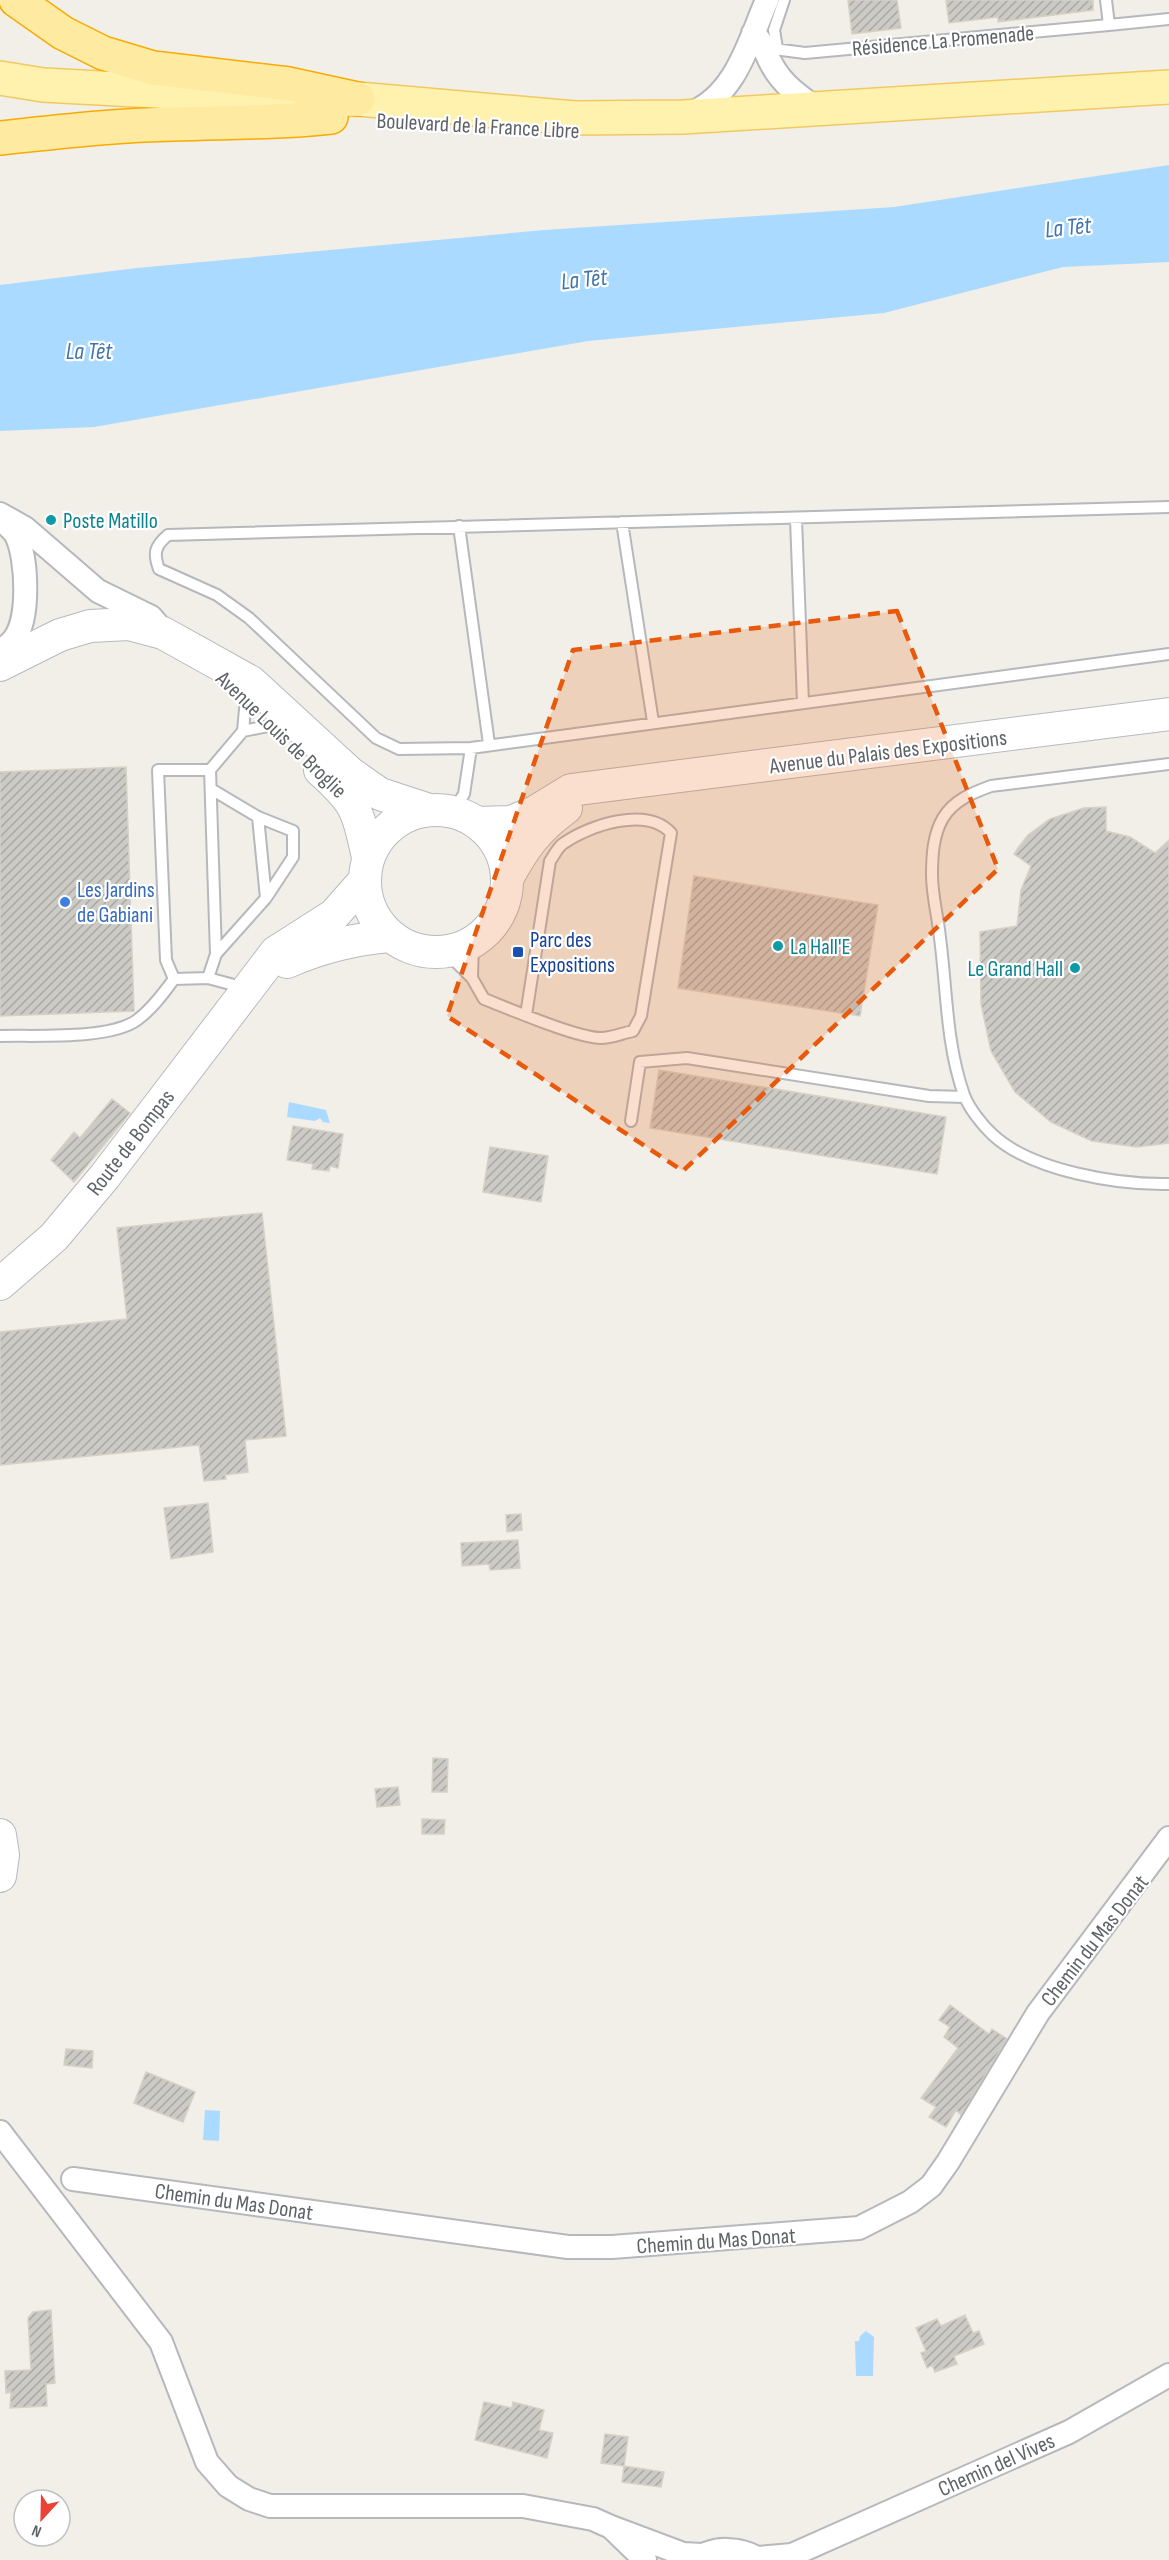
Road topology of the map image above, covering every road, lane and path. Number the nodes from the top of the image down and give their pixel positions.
1 (16, 0) edge
2 (766, 0) edge
3 (784, 0) edge
4 (1107, 0) edge
5 (1169, 18) edge
6 (1109, 25) junction
7 (765, 43) junction
8 (0, 78) edge
9 (1169, 87) edge
10 (0, 92) edge
11 (358, 99) junction
12 (954, 102) junction
13 (816, 108) junction
14 (331, 117) junction
15 (683, 117) junction
16 (0, 138) edge
17 (1169, 507) edge
18 (0, 514) edge
19 (0, 518) edge
20 (796, 519) junction
21 (622, 522) junction
22 (459, 526) junction
23 (163, 633) junction
24 (0, 651) edge
25 (196, 651) junction
26 (1169, 654) edge
27 (0, 665) edge
28 (246, 698) junction
29 (803, 703) junction
30 (1169, 714) edge
31 (653, 722) junction
32 (273, 725) junction
33 (243, 731) junction
34 (489, 744) junction
35 (471, 748) junction
36 (1169, 764) edge
37 (210, 770) junction
38 (607, 787) junction
39 (211, 789) junction
40 (453, 815) junction
41 (258, 817) junction
42 (366, 868) junction
43 (507, 879) junction
44 (266, 898) junction
45 (390, 936) junction
46 (460, 947) junction
47 (216, 954) junction
48 (208, 978) junction
49 (472, 978) junction
50 (174, 979) junction
51 (249, 989) junction
52 (526, 1015) junction
53 (0, 1036) edge
54 (965, 1097) junction
55 (631, 1121) dead end
56 (1169, 1184) edge
57 (0, 1284) edge
58 (0, 1835) edge
59 (1169, 1838) edge
60 (0, 1876) edge
61 (0, 2132) edge
62 (73, 2179) dead end
63 (1169, 2375) edge
64 (610, 2527) junction
65 (812, 2552) edge
66 (698, 2557) edge
67 (759, 2559) edge
68 (645, 2560) edge

1 - 11 highway
2 - 7 street
3 - 7 lane
4 - 6 lane
5 - 6 lane, Résidence La Promenade
6 - 7 lane, Résidence La Promenade
7 - 13 street
7 - 15 street
8 - 11 main road, Boulevard de la France Libre
9 - 12 main road, Boulevard de la France Libre
10 - 14 main road, Boulevard de la France Libre
11 - 15 main road, Boulevard de la France Libre
12 - 13 main road, Boulevard de la France Libre
12 - 14 main road, Boulevard de la France Libre
13 - 15 main road, Boulevard de la France Libre
14 - 16 highway
17 - 20 lane
18 - 23 street
19 - 24 street
20 - 21 lane
20 - 29 lane
21 - 22 lane
21 - 31 lane
22 - 34 lane
22 - 35 lane
23 - 25 main road, Avenue Louis de Broglie
23 - 27 main road, Avenue Louis de Broglie
25 - 28 main road, Avenue Louis de Broglie
25 - 40 main road, Avenue Louis de Broglie
26 - 29 lane
28 - 32 main road, Avenue Louis de Broglie
28 - 33 lane
29 - 31 lane
30 - 38 main road, Avenue du Palais des Expositions
31 - 34 lane
32 - 33 lane
32 - 42 main road, Avenue Louis de Broglie
33 - 37 lane
34 - 35 lane
35 - 40 lane
36 - 54 lane
37 - 39 lane
37 - 50 lane
38 - 40 main road, Avenue du Palais des Expositions
38 - 43 main road, Avenue du Palais des Expositions
39 - 41 lane
39 - 47 lane
40 - 42 main road
40 - 43 main road
41 - 44 lane
41 - 44 lane
42 - 45 main road
42 - 51 main road, Route de Bompas
43 - 46 main road
44 - 47 lane
45 - 46 main road
45 - 51 main road, Route de Bompas
46 - 49 lane
46 - 49 lane
47 - 48 lane
48 - 50 lane
48 - 51 lane
49 - 52 lane
50 - 53 lane
51 - 57 main road, Route de Bompas
52 - 52 lane
54 - 55 lane
54 - 56 lane
58 - 60 main road
59 - 62 street, Chemin du Mas Donat
61 - 64 street
63 - 65 street, Chemin del Vives
64 - 66 street
64 - 68 street
65 - 67 street, Chemin del Vives
66 - 67 street

